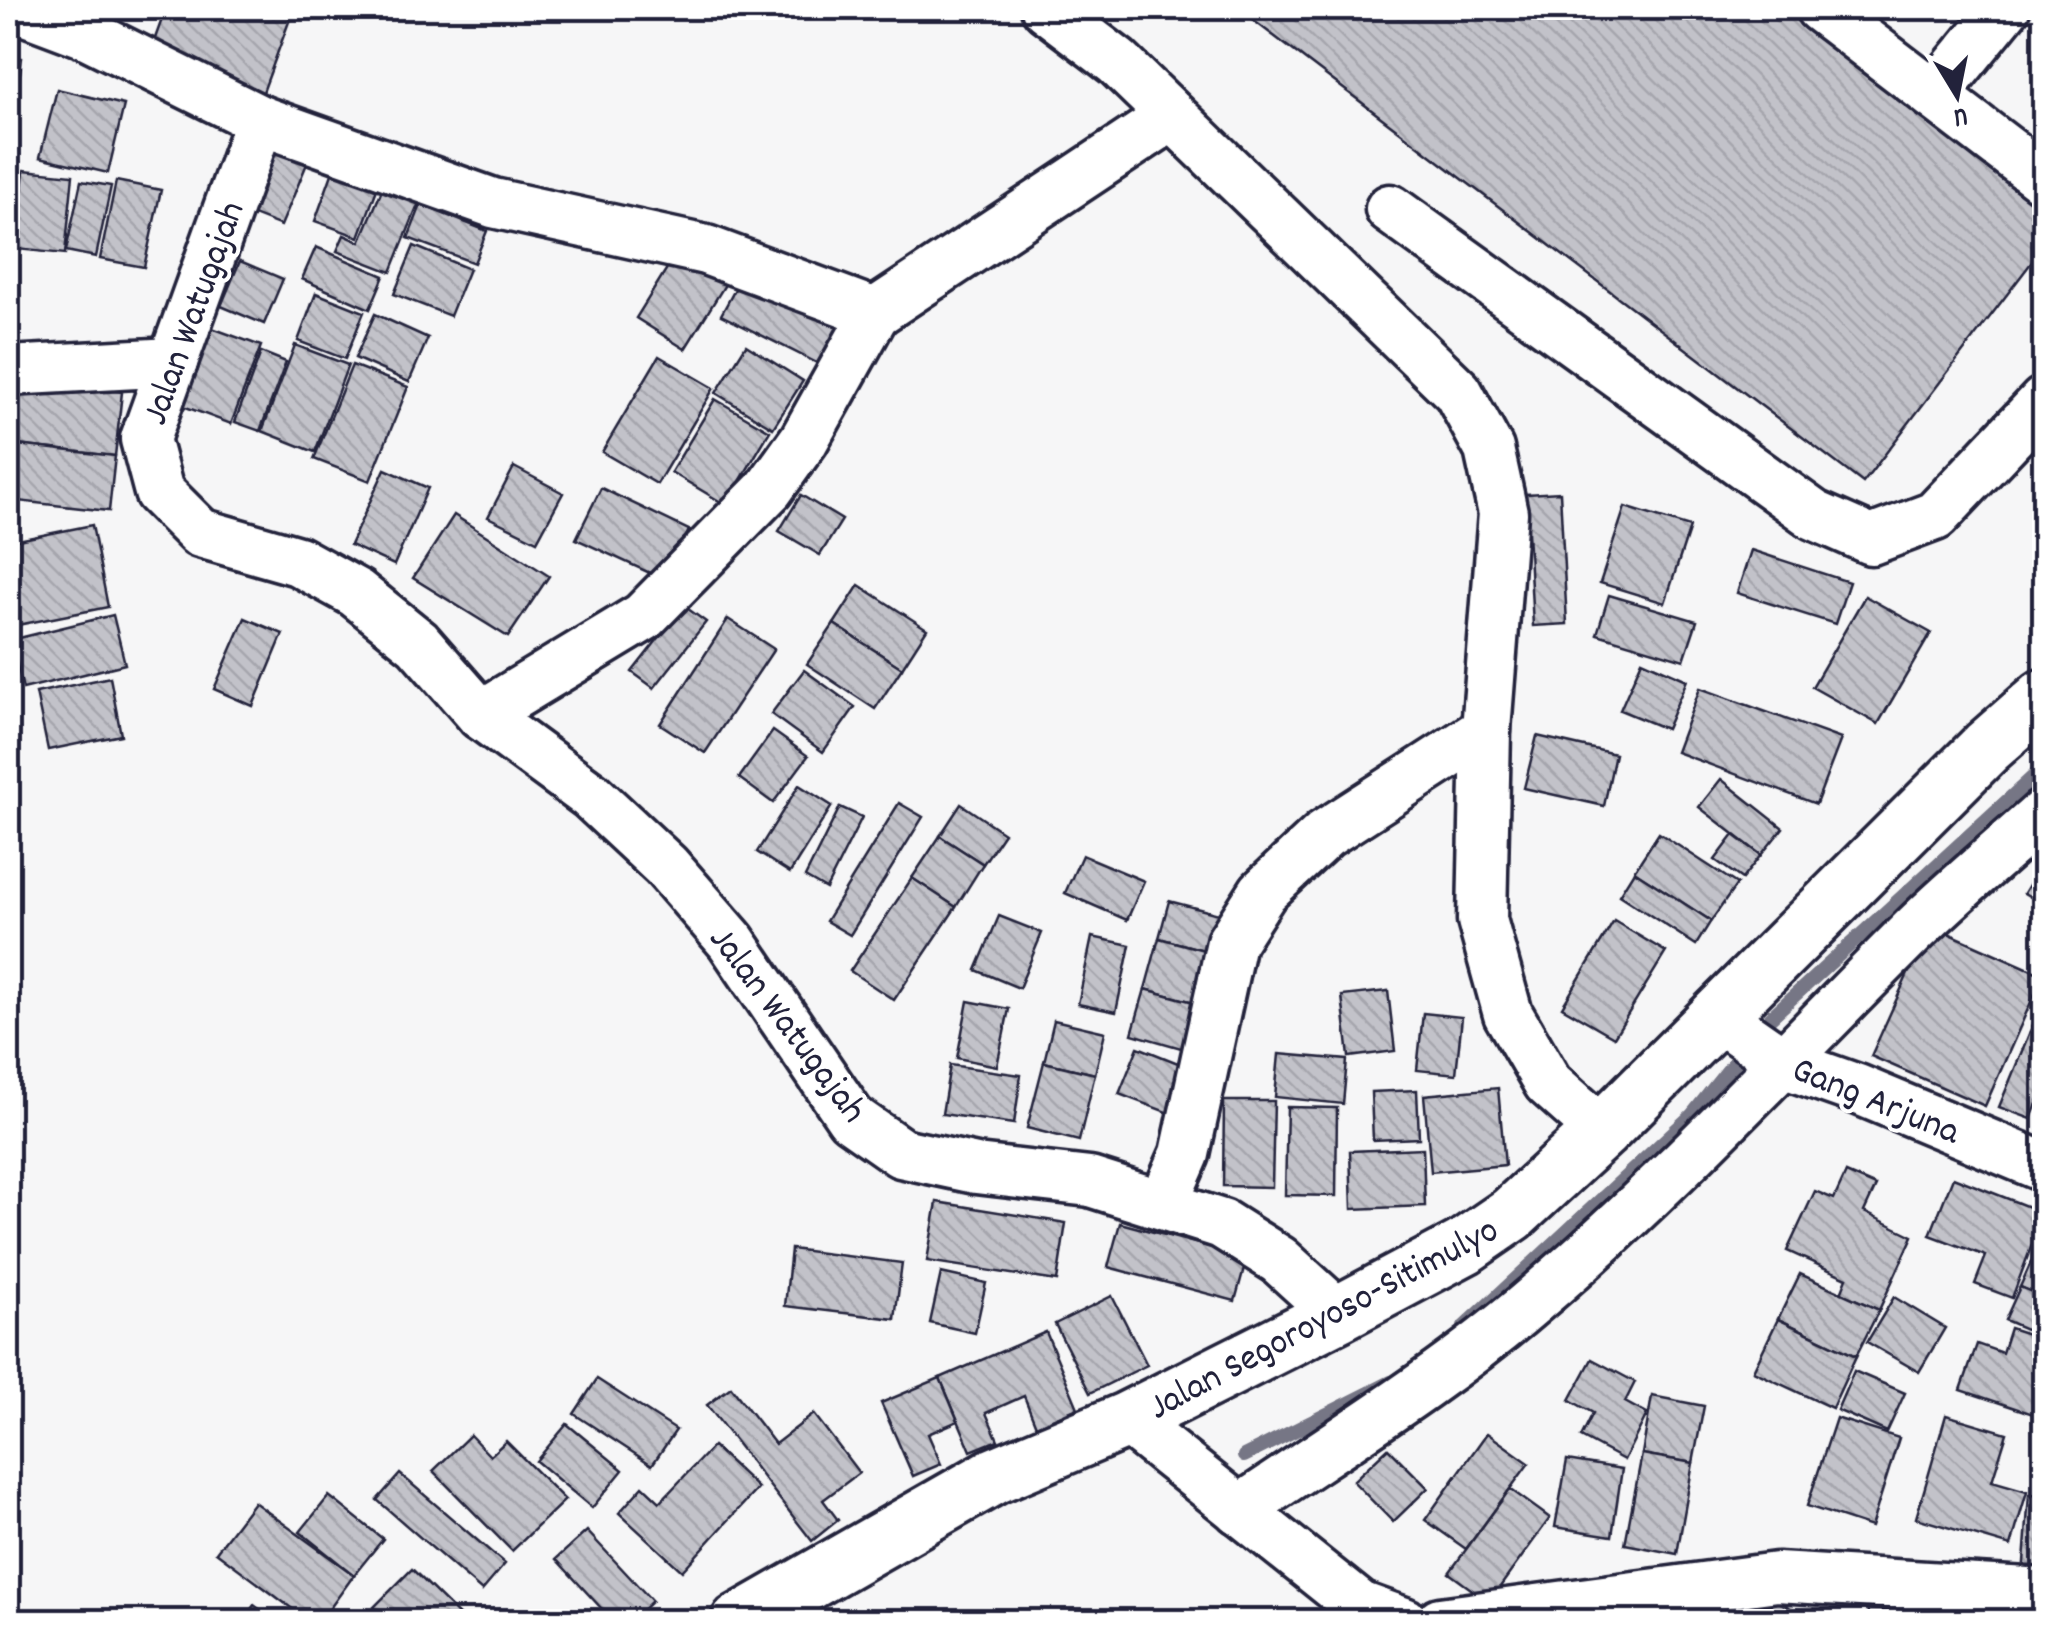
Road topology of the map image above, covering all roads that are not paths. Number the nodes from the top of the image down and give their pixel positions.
1 (18, 8) edge
2 (1046, 8) edge
3 (1820, 8) edge
4 (2006, 8) edge
5 (1934, 95) junction
6 (1172, 116) junction
7 (260, 120) junction
8 (2044, 179) edge
9 (1390, 210) dead end
10 (875, 313) junction
11 (174, 362) junction
12 (8, 371) edge
13 (2044, 401) edge
14 (2044, 696) edge
15 (481, 714) junction
16 (1486, 730) junction
17 (2044, 813) edge
18 (1717, 1016) junction
19 (1786, 1064) junction
20 (1602, 1131) junction
21 (2044, 1167) edge
22 (1164, 1202) junction
23 (1338, 1314) junction
24 (1126, 1420) junction
25 (1239, 1510) junction
26 (2044, 1593) edge
27 (739, 1622) edge
28 (1404, 1622) edge
29 (1440, 1622) edge

1 - 7 street
2 - 6 street
3 - 5 street
4 - 5 street
5 - 8 street
6 - 10 street
6 - 16 street
7 - 10 street
7 - 11 street, Jalan Watugajah
9 - 13 street
10 - 15 street
11 - 12 street
11 - 15 street, Jalan Watugajah
14 - 18 main road, Jalan Segoroyoso-Sitimulyo
15 - 22 street, Jalan Watugajah
16 - 20 street
16 - 22 street
17 - 19 street
18 - 19 street, Gang Arjuna
18 - 20 main road, Jalan Segoroyoso-Sitimulyo
19 - 21 street, Gang Arjuna
19 - 25 street
20 - 23 main road, Jalan Segoroyoso-Sitimulyo
22 - 23 street, Jalan Watugajah
23 - 24 main road, Jalan Segoroyoso-Sitimulyo
24 - 25 street
24 - 27 main road, Jalan Segoroyoso-Sitimulyo
25 - 28 street
26 - 29 street

